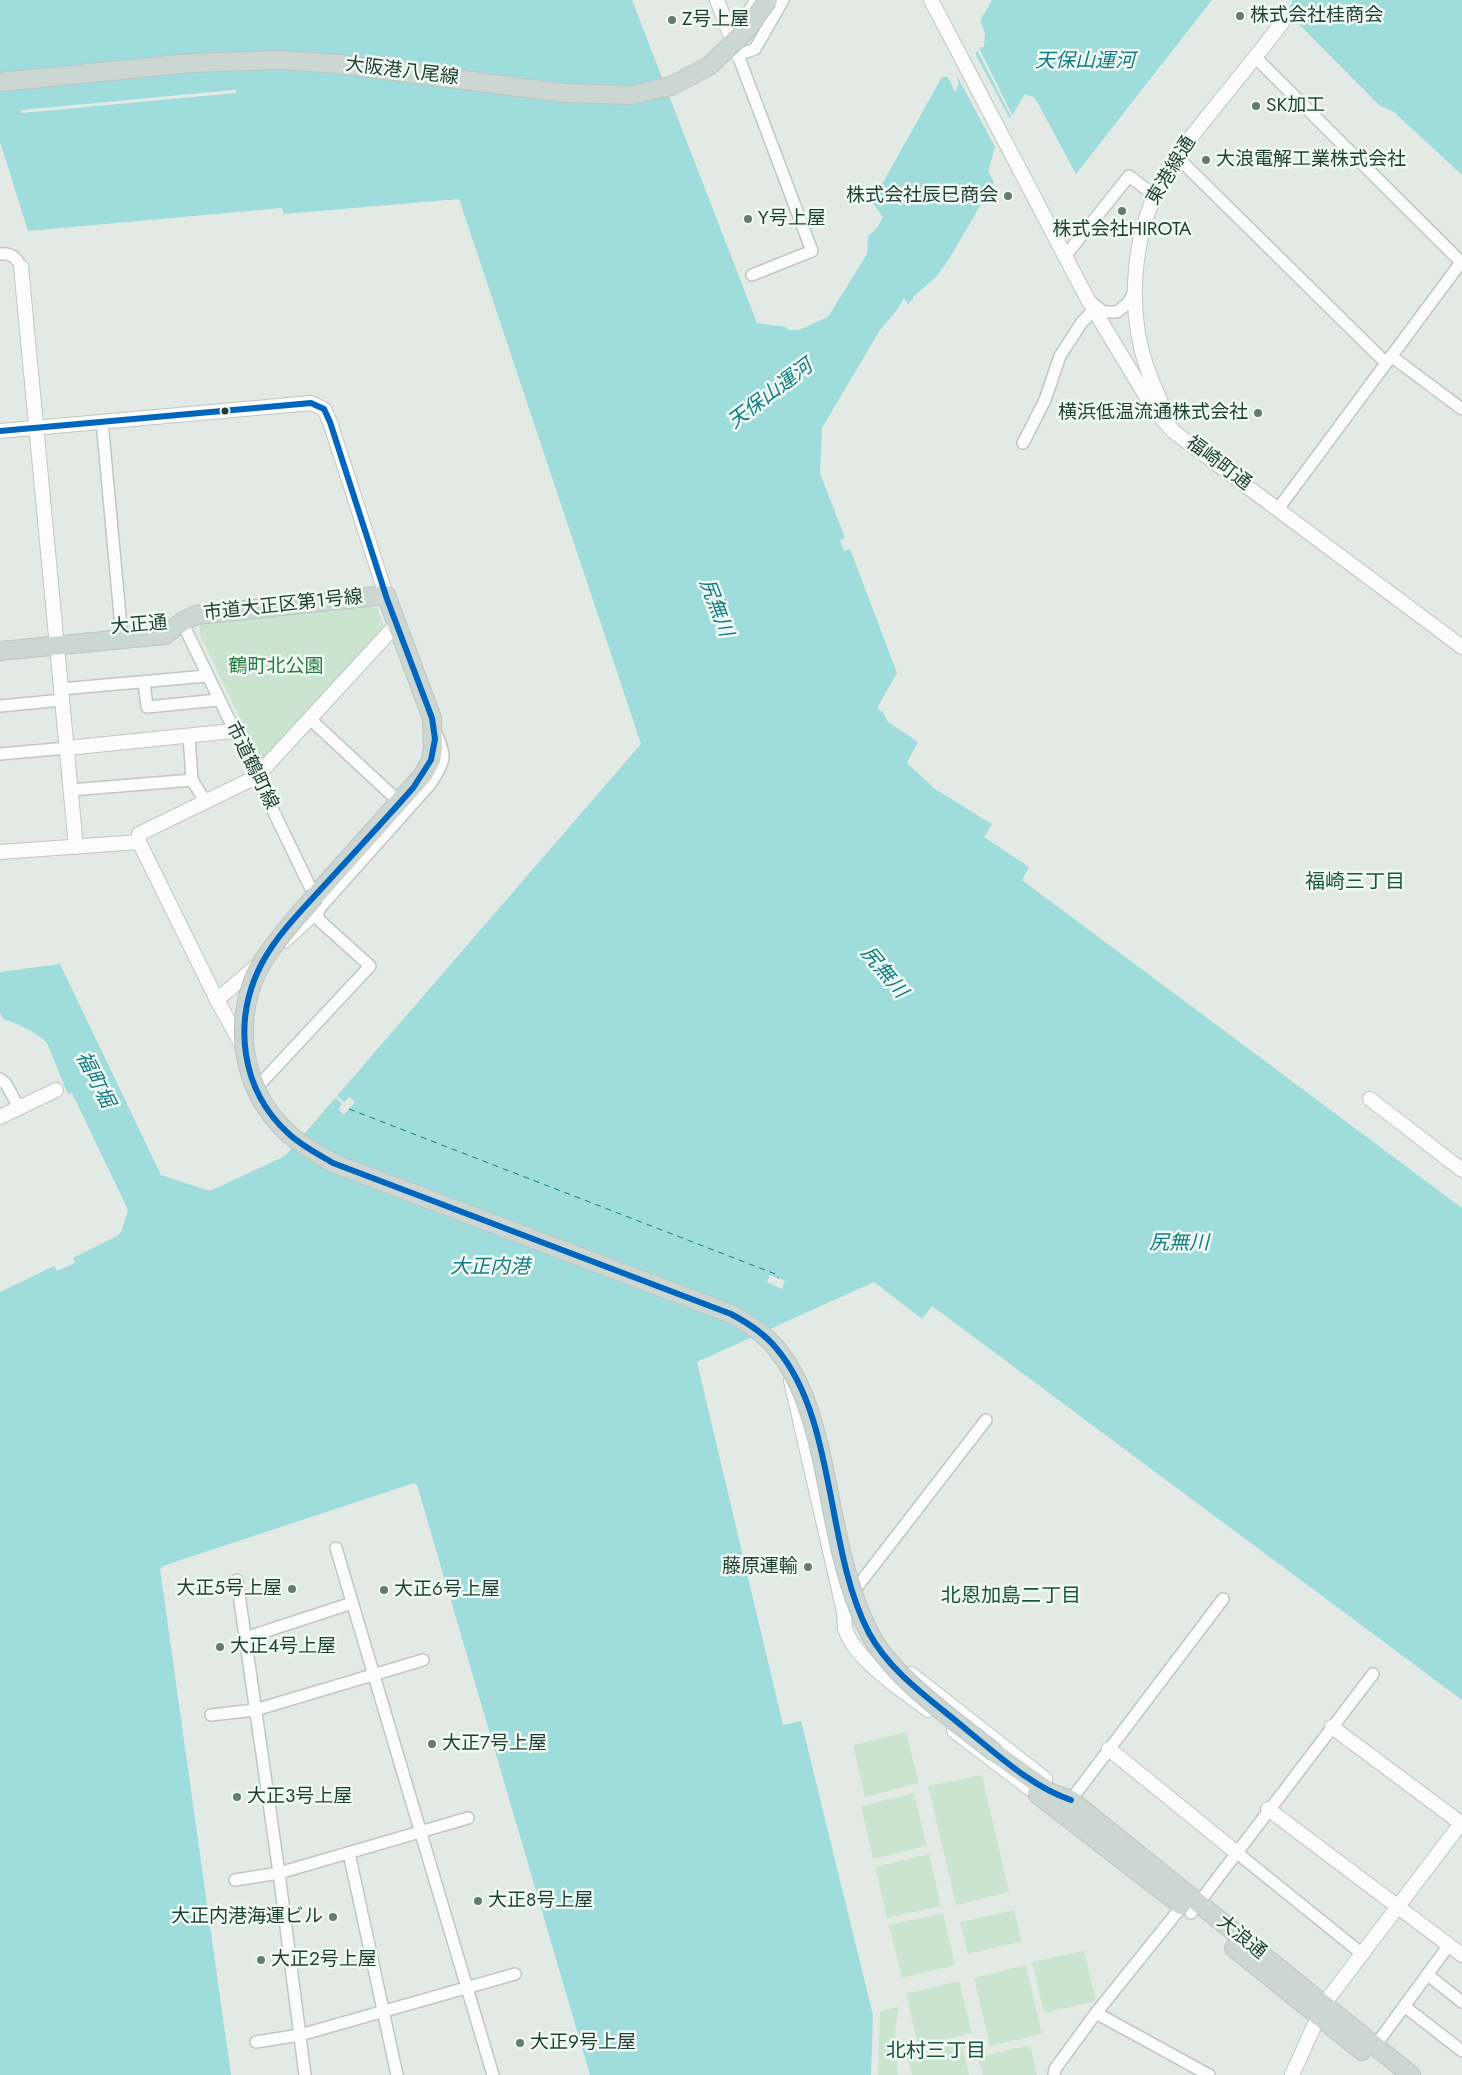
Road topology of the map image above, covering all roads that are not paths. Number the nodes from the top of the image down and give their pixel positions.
1 (718, 0) edge
2 (756, 0) edge
3 (768, 0) edge
4 (783, 0) edge
5 (931, 0) edge
6 (1282, 23) dead end
7 (729, 29) junction
8 (738, 55) junction
9 (1255, 57) junction
10 (0, 82) edge
11 (1177, 157) junction
12 (1154, 195) junction
13 (0, 254) edge
14 (1066, 255) junction
15 (1462, 261) edge
16 (21, 267) joint
17 (752, 275) dead end
18 (1135, 289) junction
19 (1091, 305) junction
20 (1388, 360) junction
21 (1462, 409) edge
22 (102, 421) junction
23 (36, 427) junction
24 (0, 430) edge
25 (1174, 432) junction
26 (1024, 443) dead end
27 (1278, 509) junction
28 (386, 595) junction
29 (182, 622) junction
30 (396, 625) junction
31 (121, 628) junction
32 (0, 639) edge
33 (57, 640) junction
34 (1460, 642) edge
35 (0, 651) edge
36 (206, 676) junction
37 (144, 682) junction
38 (62, 694) junction
39 (218, 700) junction
40 (0, 706) edge
41 (310, 719) junction
42 (434, 728) junction
43 (233, 731) junction
44 (189, 736) junction
45 (67, 748) junction
46 (0, 754) edge
47 (425, 763) junction
48 (256, 777) junction
49 (192, 780) junction
50 (71, 790) junction
51 (394, 797) junction
52 (205, 801) junction
53 (139, 842) junction
54 (76, 847) junction
55 (0, 852) edge
56 (312, 891) junction
57 (317, 911) junction
58 (217, 1000) junction
59 (0, 1079) edge
60 (260, 1084) joint
61 (56, 1090) dead end
62 (1370, 1099) dead end
63 (18, 1108) junction
64 (0, 1117) edge
65 (1462, 1170) edge
66 (782, 1338) dead end
67 (986, 1420) dead end
68 (336, 1548) dead end
69 (237, 1580) dead end
70 (1223, 1599) dead end
71 (352, 1603) junction
72 (844, 1609) junction
73 (245, 1638) junction
74 (887, 1655) junction
75 (423, 1660) dead end
76 (868, 1662) junction
77 (374, 1674) junction
78 (1373, 1674) dead end
79 (255, 1710) junction
80 (212, 1715) dead end
81 (1332, 1727) junction
82 (1109, 1749) junction
83 (1015, 1767) junction
84 (1029, 1788) junction
85 (1066, 1806) junction
86 (1268, 1809) junction
87 (468, 1818) dead end
88 (1462, 1823) edge
89 (421, 1832) junction
90 (1236, 1852) junction
91 (349, 1853) junction
92 (279, 1873) junction
93 (235, 1880) dead end
94 (1191, 1905) junction
95 (1398, 1906) junction
96 (1449, 1945) junction
97 (1361, 1953) junction
98 (1462, 1955) edge
99 (515, 1974) dead end
100 (1428, 1975) junction
101 (469, 1988) junction
102 (1462, 2002) edge
103 (1404, 2006) junction
104 (1321, 2010) junction
105 (383, 2012) junction
106 (1096, 2013) junction
107 (300, 2035) junction
108 (256, 2042) dead end
109 (1375, 2046) junction
110 (1462, 2052) edge
111 (305, 2075) edge
112 (397, 2075) edge
113 (494, 2075) edge
114 (1054, 2075) edge
115 (1209, 2075) edge
116 (1292, 2075) edge
117 (1392, 2075) edge
118 (1411, 2075) edge

1 - 7 street
2 - 7 street
3 - 10 main road, 大阪港八尾線, bridge
4 - 8 street
5 - 14 street, 福崎町通
6 - 9 street, 東港線通
7 - 8 street
8 - 17 street
9 - 11 street, 東港線通
9 - 15 street
11 - 12 street, 東港線通
11 - 20 street
12 - 14 street
12 - 18 street, 東港線通
13 - 16 street
14 - 19 street, 福崎町通
15 - 20 street
16 - 23 street
18 - 19 street
18 - 25 street, 東港線通
19 - 25 street, 福崎町通
19 - 26 street
20 - 21 street
20 - 27 street
22 - 23 street
22 - 28 street
22 - 31 street
23 - 24 street
23 - 33 street
25 - 27 street, 福崎町通
27 - 34 street, 福崎町通
28 - 29 main road, 市道大正区第1号線
28 - 30 main road
29 - 31 main road, 大正通
29 - 33 main road, 大正通
29 - 36 street, 市道鶴町線
30 - 41 street
30 - 42 main road
31 - 33 main road, 大正通
32 - 33 main road, 大正通
33 - 35 main road, 大正通
33 - 38 street
36 - 37 street
36 - 39 street, 市道鶴町線
37 - 38 street
37 - 39 street
38 - 40 street
38 - 45 street
39 - 43 street, 市道鶴町線
41 - 48 street
41 - 51 street
42 - 47 main road
42 - 57 street
43 - 44 street
43 - 48 street, 市道鶴町線
44 - 45 street
44 - 49 street
45 - 46 street
45 - 50 street
47 - 51 street
47 - 83 main road, bridge
48 - 52 street
48 - 56 street, 市道鶴町線
49 - 50 street
49 - 52 street
50 - 54 street
51 - 56 street
52 - 53 street
53 - 54 street
53 - 58 street
54 - 55 street
56 - 57 street, 市道鶴町線
57 - 58 street
57 - 60 street
58 - 60 street
59 - 63 street
61 - 63 street
62 - 65 street
63 - 64 street
66 - 72 street
67 - 72 street
68 - 71 street
69 - 73 street
70 - 82 street
71 - 73 street
71 - 77 street
72 - 74 street
72 - 76 street
73 - 79 street
74 - 76 street
74 - 85 street
75 - 77 street
76 - 84 street
77 - 79 street
77 - 89 street
78 - 81 street
79 - 80 street
79 - 92 street
81 - 86 street
81 - 88 street
82 - 85 street
82 - 90 street
83 - 84 main road, 大浪通
83 - 85 main road
84 - 85 main road, 大浪通
85 - 94 main road, 大浪通
86 - 90 street
86 - 95 street
87 - 89 street
88 - 95 street
89 - 91 street
89 - 101 street
90 - 94 street
90 - 97 street
91 - 92 street
91 - 105 street
92 - 93 street
92 - 107 street
94 - 104 main road, 大浪通
94 - 106 street
95 - 96 street
95 - 97 street
96 - 98 street
96 - 100 street
97 - 104 street
99 - 101 street
100 - 102 street
100 - 103 street
101 - 105 street
101 - 113 street
103 - 109 street
103 - 110 street
104 - 109 main road, 大浪通
104 - 116 street
104 - 117 main road, 大浪通
105 - 107 street
105 - 112 street
106 - 114 street
106 - 115 street
107 - 108 street
107 - 111 street
109 - 118 main road, 大浪通

